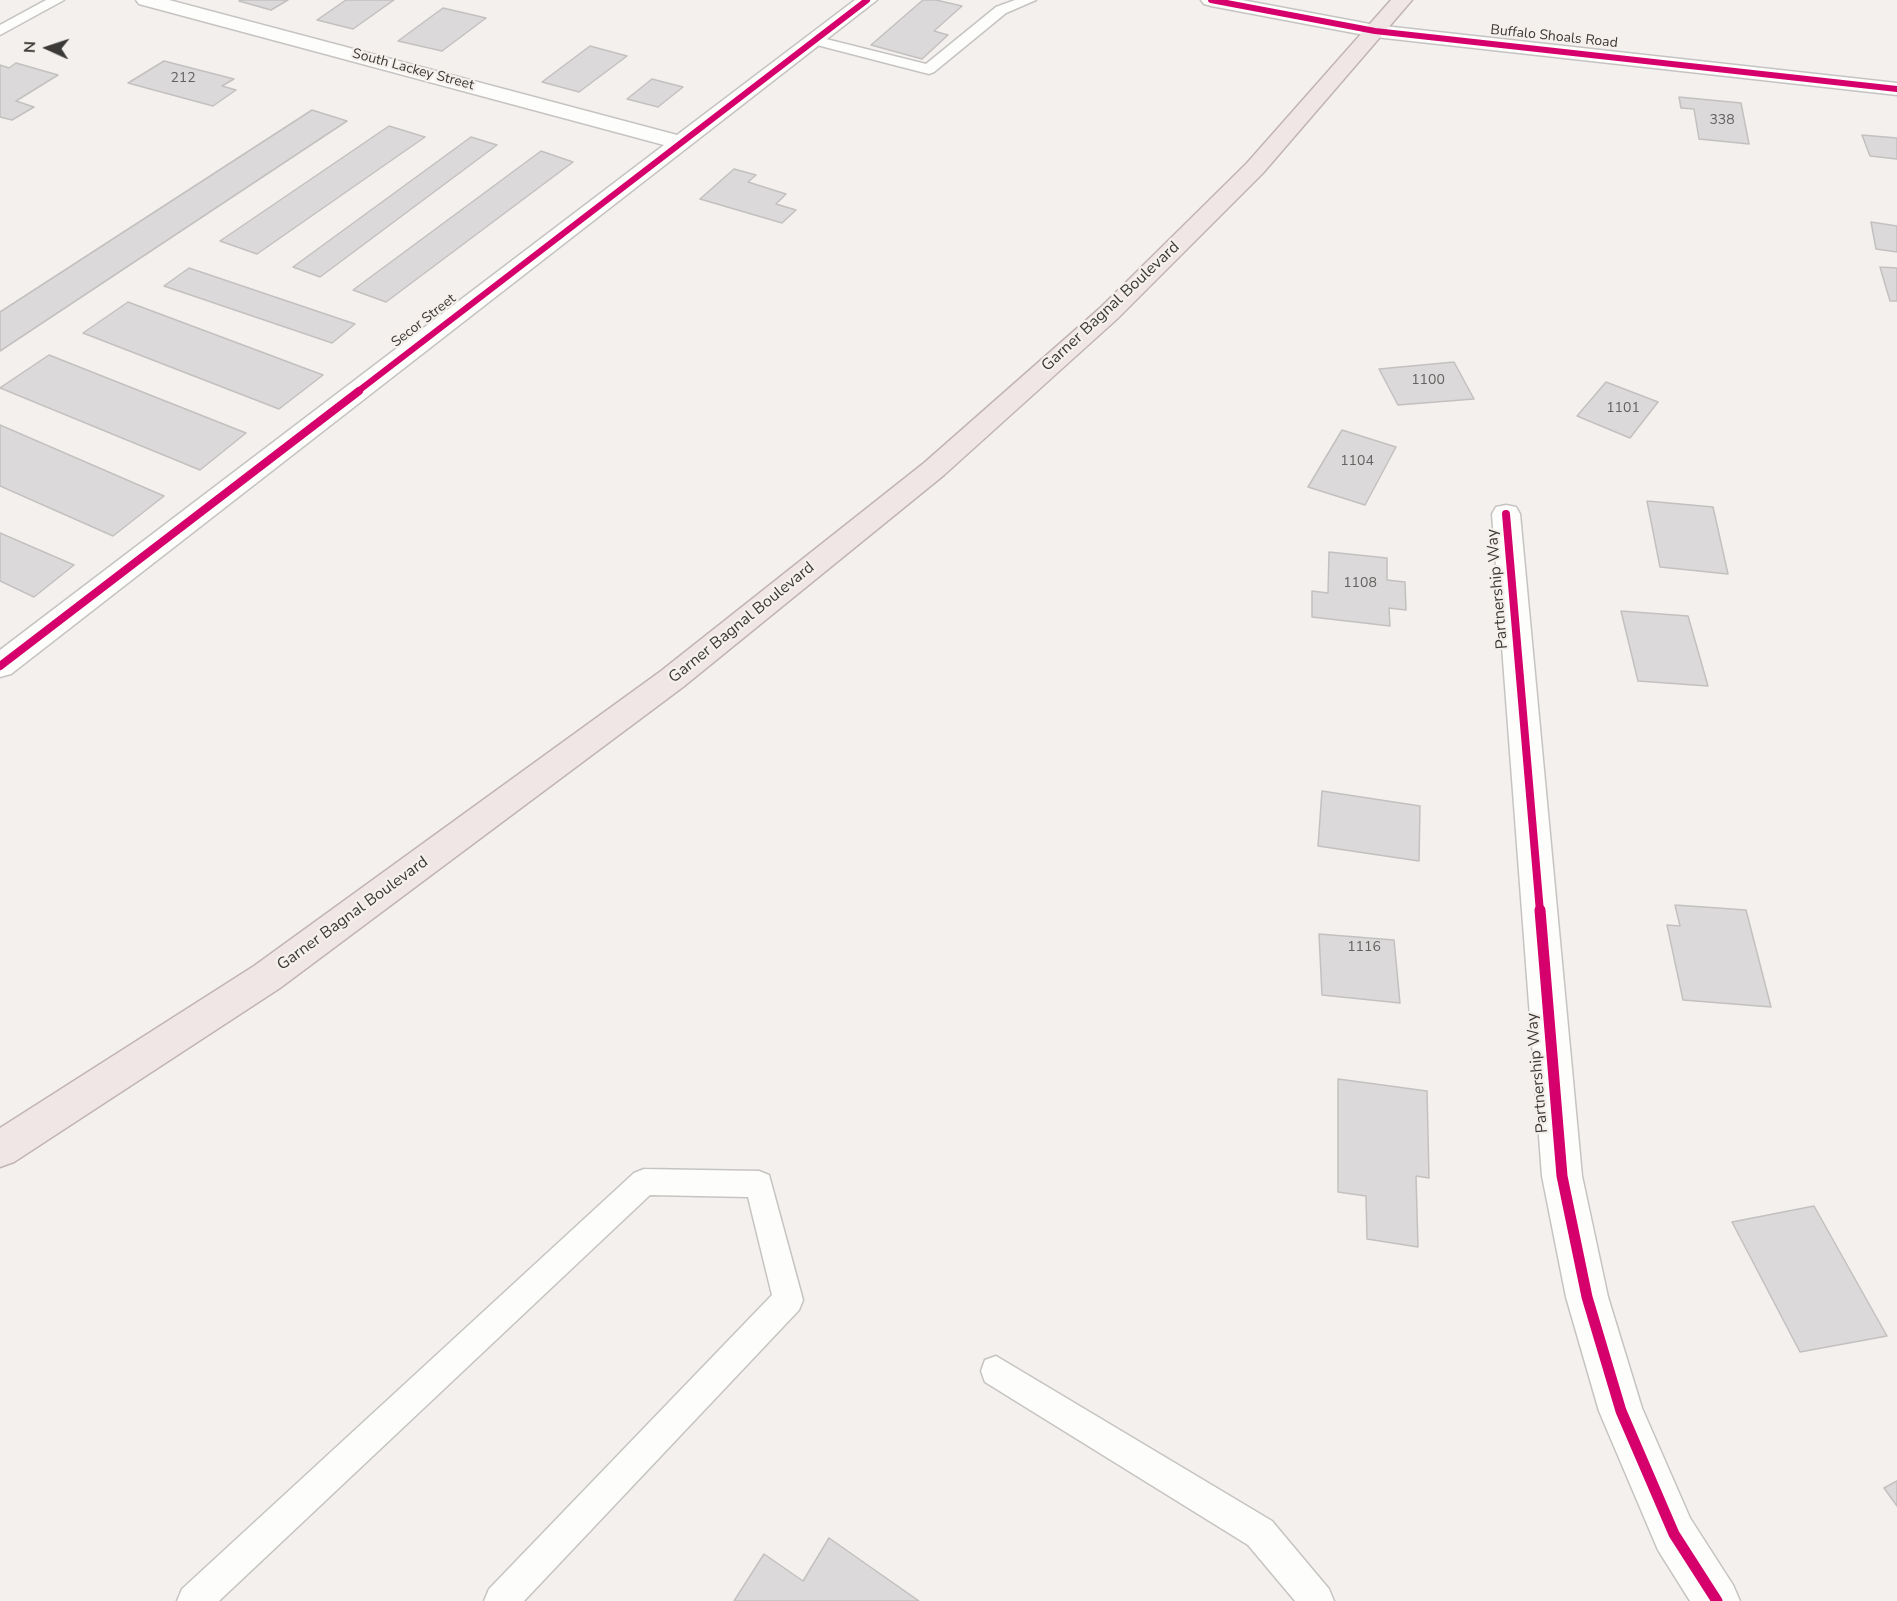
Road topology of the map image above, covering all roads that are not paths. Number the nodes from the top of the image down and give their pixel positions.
1 (57, 0) edge
2 (146, 0) edge
3 (867, 0) edge
4 (1029, 0) edge
5 (1211, 0) edge
6 (1402, 0) edge
7 (1375, 30) junction
8 (0, 31) edge
9 (814, 40) junction
10 (1897, 89) edge
11 (679, 142) junction
12 (1506, 514) dead end
13 (2, 662) edge
14 (0, 1149) edge
15 (996, 1371) dead end
16 (194, 1601) edge
17 (501, 1601) edge
18 (1317, 1601) edge
19 (1717, 1601) edge

1 - 8 lane
2 - 11 street, South Lackey Street
3 - 9 street, Secor Street
4 - 9 lane
5 - 7 street, Buffalo Shoals Road
6 - 7 highway, Garner Bagnal Boulevard
7 - 10 street, Buffalo Shoals Road
7 - 14 highway, Garner Bagnal Boulevard
9 - 11 street, Secor Street
11 - 13 street, Secor Street
12 - 19 street, Partnership Way
15 - 18 lane
16 - 17 lane

